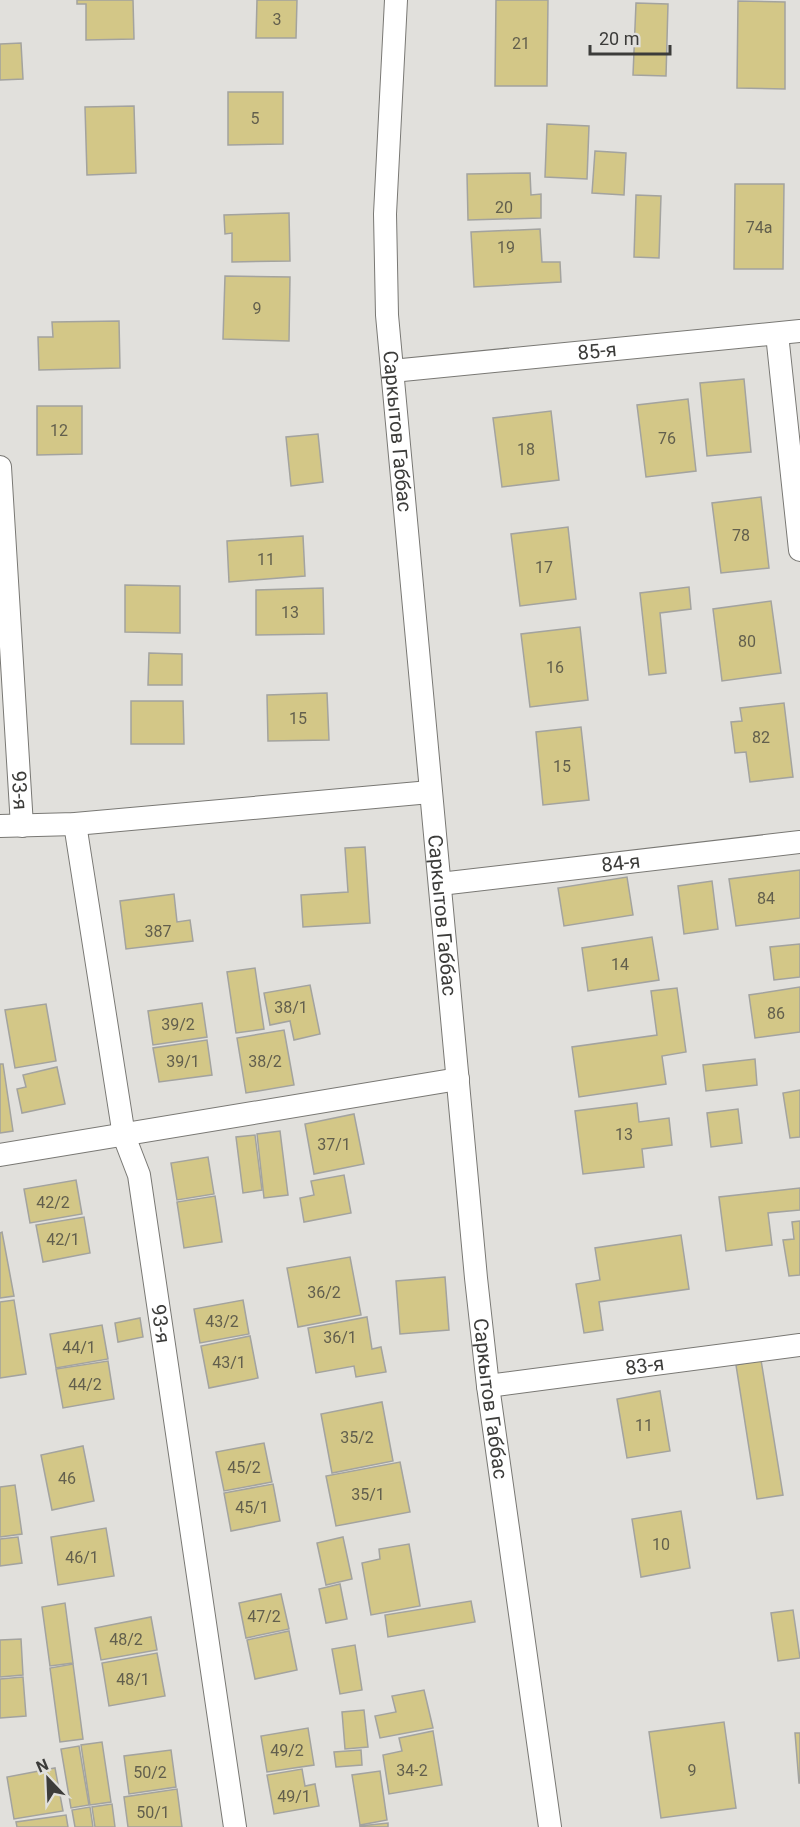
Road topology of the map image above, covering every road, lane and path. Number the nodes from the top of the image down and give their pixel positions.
1 (396, 0) edge
2 (800, 332) edge
3 (777, 334) junction
4 (392, 371) junction
5 (0, 467) edge
6 (800, 550) edge
7 (430, 792) junction
8 (75, 824) junction
9 (11, 826) edge
10 (800, 842) edge
11 (440, 884) junction
12 (458, 1079) junction
13 (124, 1136) junction
14 (0, 1155) edge
15 (800, 1345) edge
16 (488, 1386) junction
17 (235, 1827) edge
18 (550, 1827) edge

1 - 4 street, Саркытов Габбас
2 - 3 street, 85-я
3 - 4 street, 85-я
3 - 6 street
4 - 7 street, Саркытов Габбас
5 - 9 street, 93-я
7 - 8 street
7 - 11 street, Саркытов Габбас
8 - 9 street
8 - 13 street, 93-я
10 - 11 street, 84-я
11 - 12 street, Саркытов Габбас
12 - 13 street
12 - 16 street, Саркытов Габбас
13 - 14 street
13 - 17 street, 93-я
15 - 16 street, 83-я
16 - 18 street, Саркытов Габбас

